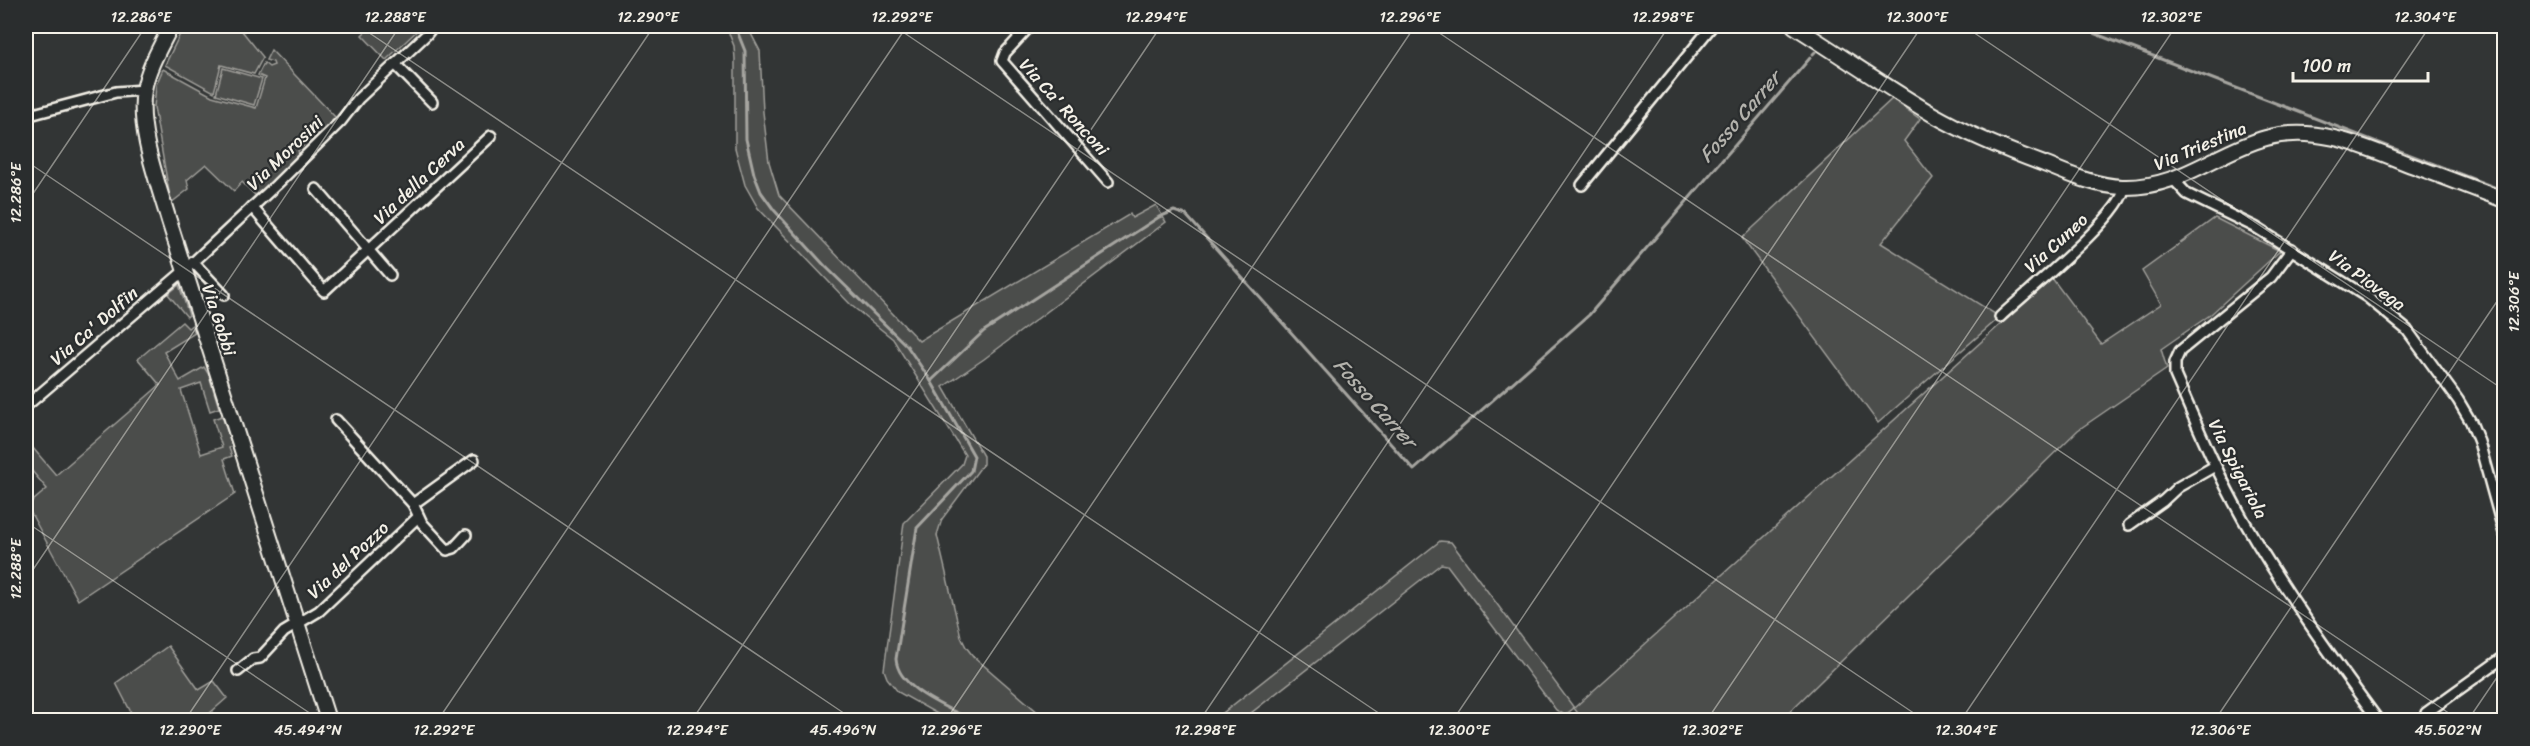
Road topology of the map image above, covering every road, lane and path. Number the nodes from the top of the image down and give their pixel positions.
1 (171, 26) edge
2 (433, 26) edge
3 (1030, 26) edge
4 (1712, 26) edge
5 (1794, 26) edge
6 (395, 64) junction
7 (144, 90) junction
8 (432, 102) dead end
9 (26, 116) edge
10 (491, 136) dead end
11 (2174, 180) junction
12 (1108, 182) dead end
13 (1582, 185) dead end
14 (2124, 187) junction
15 (316, 189) dead end
16 (2505, 200) edge
17 (252, 207) junction
18 (2292, 249) junction
19 (368, 250) junction
20 (188, 266) junction
21 (390, 275) dead end
22 (224, 295) dead end
23 (2000, 317) dead end
24 (26, 406) edge
25 (336, 420) dead end
26 (474, 460) dead end
27 (2215, 466) junction
28 (413, 504) junction
29 (418, 517) junction
30 (2129, 525) dead end
31 (2505, 533) edge
32 (466, 535) dead end
33 (297, 625) junction
34 (2505, 657) edge
35 (238, 670) dead end
36 (2426, 713) dead end
37 (328, 720) edge
38 (2378, 720) edge

1 - 7 street, Via Gobbi
2 - 6 street, Via Morosini
3 - 12 street, Via Ca' Ronconi
4 - 13 street
5 - 14 street, Via Triestina
6 - 8 street
6 - 17 street, Via Morosini
7 - 9 street
7 - 20 street, Via Gobbi
10 - 19 street, Via della Cerva
11 - 14 street, Via Triestina
11 - 16 street, Via Triestina
11 - 18 street, Via Piovega
14 - 23 street, Via Cuneo
15 - 19 street, Via della Cerva
17 - 19 street, Via della Cerva
17 - 20 street, Via Morosini
18 - 27 street, Via Spigariola
18 - 31 street, Via Piovega
19 - 21 street, Via della Cerva
20 - 22 street
20 - 24 street, Via Ca' Dolfin
20 - 33 street, Via Gobbi
25 - 28 street
26 - 28 street
27 - 30 street
27 - 38 street, Via Spigariola
28 - 29 street
29 - 32 street
29 - 33 street, Via del Pozzo
33 - 35 street
33 - 37 street, Via Gobbi
34 - 36 street

